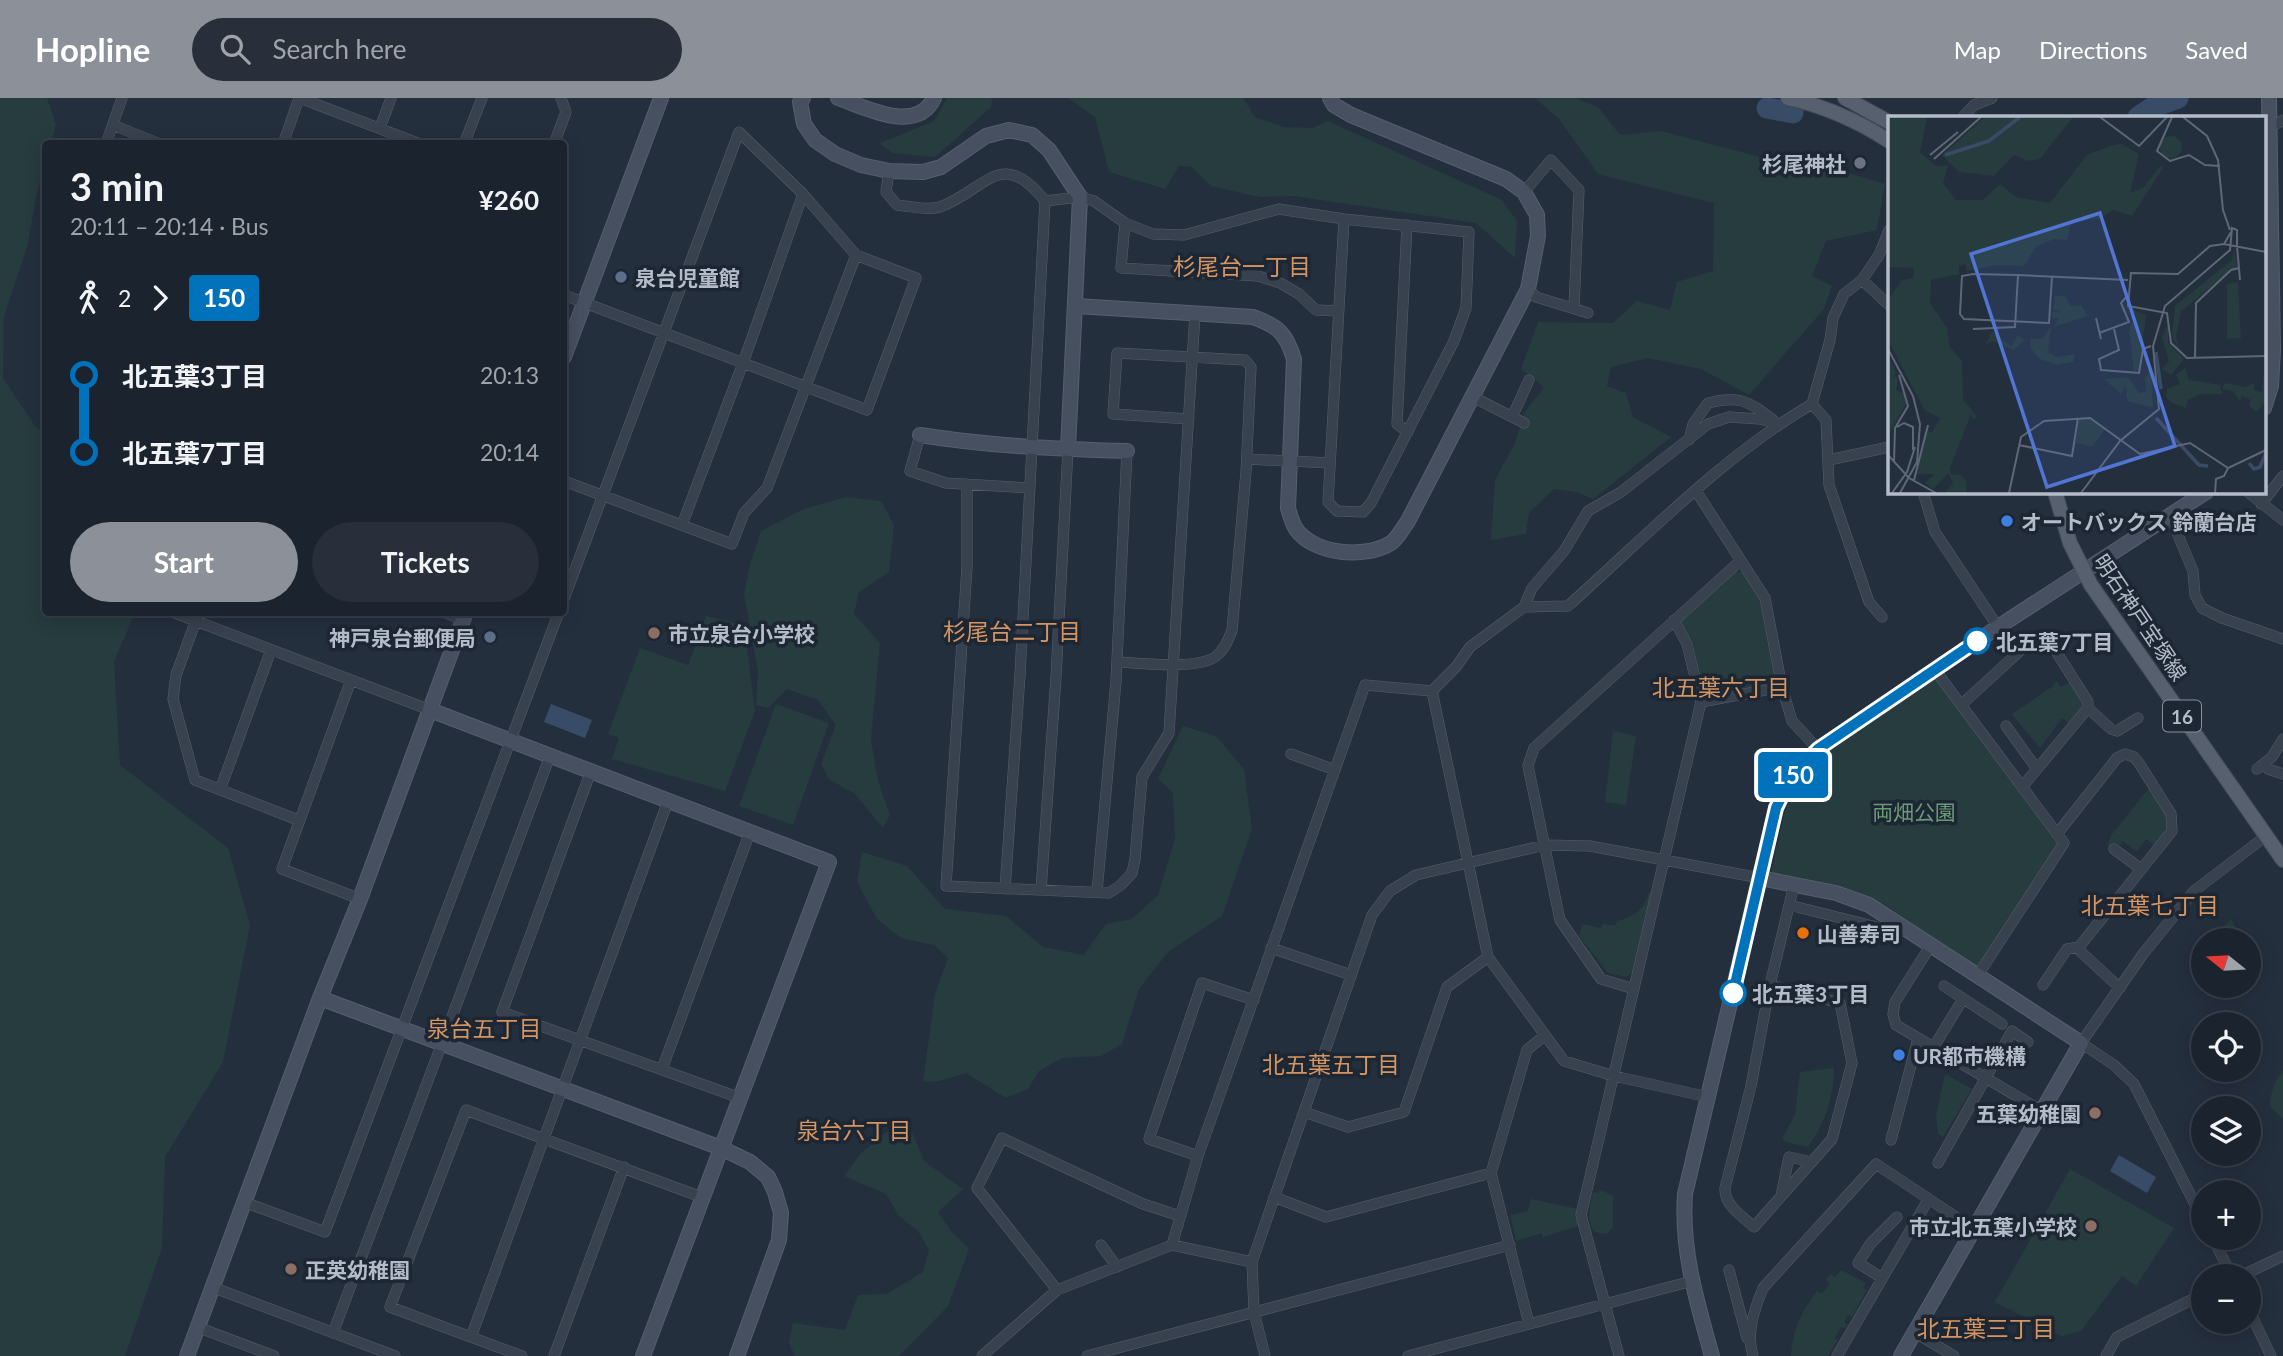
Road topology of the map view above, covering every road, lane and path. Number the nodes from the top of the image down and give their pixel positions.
1 (122, 98) edge
2 (299, 98) edge
3 (391, 98) edge
4 (482, 98) edge
5 (561, 98) edge
6 (661, 98) edge
7 (803, 98) edge
8 (838, 98) edge
9 (934, 98) edge
10 (1331, 98) edge
11 (1788, 98) edge
12 (1845, 98) edge
13 (1992, 98) edge
14 (2269, 98) edge
15 (1972, 102) edge
16 (2283, 120) edge
17 (1888, 121) edge
18 (113, 125) junction
19 (380, 128) junction
20 (2269, 128) junction
21 (107, 140) edge
22 (150, 140) edge
23 (284, 140) edge
24 (410, 140) edge
25 (466, 140) edge
26 (556, 140) edge
27 (1888, 140) edge
28 (889, 171) junction
29 (1524, 192) junction
30 (803, 194) junction
31 (1080, 197) junction
32 (1045, 201) junction
33 (1344, 219) junction
34 (1125, 223) junction
35 (1406, 225) junction
36 (1888, 233) edge
37 (856, 255) junction
38 (1862, 280) junction
39 (1528, 289) junction
40 (567, 296) edge
41 (584, 303) junction
42 (1888, 304) edge
43 (1076, 306) junction
44 (1574, 308) junction
45 (1339, 311) junction
46 (1588, 313) dead end
47 (1195, 314) junction
48 (2278, 319) edge
49 (663, 332) junction
50 (567, 349) edge
51 (1192, 356) junction
52 (743, 363) junction
53 (1529, 380) dead end
54 (805, 387) junction
55 (1472, 397) junction
56 (2266, 402) edge
57 (1812, 404) junction
58 (1512, 417) junction
59 (1189, 419) junction
60 (1524, 423) dead end
61 (1778, 424) junction
62 (1408, 432) junction
63 (920, 435) joint
64 (1688, 441) junction
65 (1032, 447) junction
66 (1888, 447) edge
67 (1068, 449) junction
68 (1127, 451) joint
69 (1247, 459) junction
70 (1829, 460) junction
71 (1289, 461) junction
72 (1330, 463) junction
73 (2282, 481) edge
74 (567, 482) edge
75 (967, 484) junction
76 (1030, 488) junction
77 (1696, 491) junction
78 (1924, 494) edge
79 (2056, 494) edge
80 (2203, 494) edge
81 (2250, 494) edge
82 (602, 496) junction
83 (2261, 504) junction
84 (2170, 516) junction
85 (2283, 520) edge
86 (682, 525) junction
87 (1740, 561) junction
88 (2082, 572) junction
89 (567, 592) edge
90 (1524, 607) junction
91 (465, 616) edge
92 (558, 616) edge
93 (197, 617) edge
94 (1882, 617) dead end
95 (1674, 620) junction
96 (1998, 627) junction
97 (2283, 639) edge
98 (271, 650) junction
99 (1117, 662) junction
100 (1172, 663) junction
101 (1935, 670) junction
102 (351, 680) junction
103 (1783, 687) junction
104 (1432, 691) junction
105 (1701, 702) junction
106 (1961, 705) junction
107 (2088, 708) junction
108 (430, 710) junction
109 (2138, 718) dead end
110 (2006, 726) dead end
111 (2283, 739) edge
112 (511, 741) junction
113 (1818, 749) junction
114 (1291, 754) dead end
115 (550, 756) junction
116 (2037, 769) junction
117 (1335, 770) junction
118 (591, 771) junction
119 (2283, 774) edge
120 (2022, 787) junction
121 (220, 790) junction
122 (668, 801) junction
123 (298, 820) junction
124 (751, 832) junction
125 (2057, 834) junction
126 (2266, 836) junction
127 (1545, 845) junction
128 (2114, 849) dead end
129 (2283, 860) edge
130 (1664, 861) junction
131 (1468, 862) junction
132 (2141, 870) junction
133 (1760, 878) junction
134 (1794, 885) junction
135 (1005, 889) junction
136 (1041, 890) junction
137 (1097, 892) junction
138 (360, 899) junction
139 (1789, 905) junction
140 (1909, 931) junction
141 (1931, 945) junction
142 (2079, 947) junction
143 (1272, 948) junction
144 (1488, 957) junction
145 (1351, 975) junction
146 (1978, 975) junction
147 (1770, 985) junction
148 (2043, 985) dead end
149 (1944, 986) dead end
150 (2120, 988) junction
151 (1634, 989) junction
152 (320, 998) junction
153 (1963, 999) junction
154 (1254, 1000) junction
155 (2003, 1024) dead end
156 (401, 1029) junction
157 (1545, 1035) junction
158 (1918, 1039) junction
159 (580, 1040) junction
160 (2028, 1042) dead end
161 (2081, 1043) junction
162 (441, 1044) junction
163 (1933, 1048) junction
164 (662, 1069) junction
165 (1614, 1076) junction
166 (1985, 1078) junction
167 (563, 1089) junction
168 (1708, 1097) junction
169 (740, 1098) junction
170 (2042, 1111) junction
171 (1304, 1112) junction
172 (545, 1139) junction
173 (1891, 1140) dead end
174 (722, 1148) junction
175 (1198, 1156) junction
176 (1812, 1162) junction
177 (1938, 1163) dead end
178 (624, 1167) junction
179 (1491, 1173) junction
180 (1781, 1196) junction
181 (2191, 1196) edge
182 (1275, 1197) junction
183 (704, 1198) junction
184 (1928, 1199) junction
185 (244, 1202) junction
186 (1180, 1216) junction
187 (1897, 1217) dead end
188 (1974, 1229) junction
189 (1101, 1245) dead end
190 (1172, 1245) junction
191 (1510, 1245) junction
192 (2283, 1256) edge
193 (1252, 1262) junction
194 (2261, 1266) edge
195 (1117, 1267) junction
196 (1729, 1270) dead end
197 (1882, 1278) junction
198 (1692, 1281) junction
199 (212, 1287) junction
200 (1058, 1290) junction
201 (2191, 1300) edge
202 (1605, 1304) junction
203 (1254, 1312) junction
204 (1529, 1324) junction
205 (197, 1327) junction
206 (1914, 1332) junction
207 (333, 1333) junction
208 (2259, 1334) edge
209 (471, 1337) junction
210 (1748, 1342) junction
211 (2267, 1355) edge
212 (187, 1356) edge
213 (274, 1356) edge
214 (395, 1356) edge
215 (522, 1356) edge
216 (554, 1356) edge
217 (643, 1356) edge
218 (737, 1356) edge
219 (982, 1356) edge
220 (1087, 1356) edge
221 (1265, 1356) edge
222 (1408, 1356) edge
223 (1619, 1356) edge
224 (1712, 1356) edge
225 (1753, 1356) edge
226 (1837, 1356) edge
227 (1901, 1356) edge
228 (1954, 1356) edge
229 (2106, 1356) edge

1 - 18 street
2 - 19 street
2 - 23 street
3 - 19 street
4 - 25 street
5 - 26 street
6 - 41 street
7 - 28 street
8 - 9 street
10 - 29 street
11 - 27 main road
12 - 17 main road
13 - 15 street
14 - 20 street
16 - 20 street
18 - 21 street
18 - 22 street
19 - 24 street
20 - 48 street
28 - 31 street
28 - 32 street
29 - 39 street
29 - 44 street
30 - 37 street
30 - 49 street
30 - 52 street
31 - 32 street
31 - 34 street
31 - 43 street
32 - 65 street
33 - 34 street
33 - 35 street
33 - 45 street
34 - 45 street
35 - 62 street
35 - 62 street
36 - 38 street
37 - 54 street
37 - 54 street
38 - 42 street
38 - 57 street
39 - 44 street
39 - 55 street
40 - 41 street
41 - 49 street
41 - 50 street
43 - 47 street
43 - 67 street
44 - 46 street
45 - 72 street
47 - 51 street
47 - 71 street
48 - 56 street
49 - 52 street
49 - 82 street
51 - 59 street
51 - 59 street
51 - 69 street
52 - 54 street
52 - 86 street
53 - 58 street
54 - 86 street
55 - 58 street
55 - 71 street
57 - 61 street
57 - 70 street
58 - 60 street
59 - 100 street
61 - 64 street
61 - 64 street
61 - 77 street
62 - 72 street
63 - 65 street
63 - 75 street
64 - 90 street
65 - 67 street
65 - 76 street
66 - 70 street
67 - 68 street
67 - 136 street
68 - 99 street
69 - 71 street
69 - 100 street
70 - 94 street
71 - 72 street
73 - 83 street
74 - 82 street
75 - 76 street
75 - 135 street
76 - 135 street
77 - 87 street
77 - 90 street
78 - 96 street
79 - 88 main road, 明石神戸宝塚線 / 16
80 - 84 street
81 - 83 street
82 - 86 street
82 - 89 street
83 - 85 street
84 - 88 street
84 - 97 street
87 - 95 street
87 - 103 street
88 - 96 street
88 - 126 main road, 明石神戸宝塚線 / 16
90 - 104 street
91 - 108 street
92 - 112 street
93 - 98 street
93 - 121 street
95 - 105 street
95 - 127 street
96 - 101 street
98 - 102 street
98 - 121 street
99 - 100 street
99 - 137 street
100 - 137 street
101 - 106 street
101 - 113 street
102 - 108 street
102 - 123 street
103 - 105 street
103 - 113 street
104 - 117 street
104 - 131 street
105 - 130 street
106 - 107 street
106 - 120 street
107 - 109 street
107 - 116 street
108 - 112 street
108 - 138 street
110 - 116 street
111 - 119 street
112 - 115 street
112 - 156 street
113 - 133 street
114 - 117 street
115 - 118 street
115 - 162 street
116 - 120 street
117 - 143 street
118 - 122 street
118 - 159 street
120 - 125 street
121 - 123 street
122 - 124 street
122 - 159 street
123 - 138 street
124 - 164 street
124 - 169 street
125 - 132 street
125 - 146 street
126 - 129 main road, 明石神戸宝塚線 / 16
126 - 150 street
127 - 130 street
127 - 131 street
127 - 151 street
128 - 132 street
130 - 133 street
130 - 151 street
131 - 144 street
131 - 145 street
132 - 142 street
133 - 134 street
133 - 168 street
134 - 139 street
134 - 140 street
135 - 136 street
136 - 137 street
138 - 152 street
139 - 140 street
139 - 147 street
140 - 141 street
141 - 146 street
141 - 158 street
142 - 148 street
142 - 150 street
143 - 145 street
143 - 154 street
144 - 157 street
144 - 171 street
145 - 171 street
146 - 161 street
147 - 176 street
147 - 180 street
149 - 153 street
150 - 161 street
151 - 165 street
152 - 156 street
152 - 185 street
153 - 155 street
153 - 163 street
154 - 175 street
154 - 175 street
156 - 162 street
156 - 185 street
157 - 165 street
157 - 179 street
158 - 163 street
158 - 173 street
159 - 164 street
159 - 167 street
160 - 166 street
161 - 170 street
161 - 181 street
162 - 167 street
162 - 207 street
163 - 166 street
164 - 169 street
165 - 168 street
165 - 202 street
166 - 170 street
166 - 177 street
167 - 172 street
167 - 174 street
168 - 198 street
169 - 174 street
170 - 188 street
171 - 182 street
172 - 178 street
172 - 209 street
172 - 209 street
174 - 183 street
174 - 218 street
175 - 186 street
176 - 180 street
176 - 180 street
178 - 183 street
178 - 216 street
179 - 182 street
179 - 191 street
182 - 193 street
183 - 217 street
184 - 188 street
184 - 197 street
184 - 210 street
185 - 199 street
186 - 190 street
186 - 200 street
187 - 197 street
188 - 206 street
189 - 195 street
190 - 193 street
190 - 195 street
191 - 203 street
191 - 204 street
192 - 194 street
193 - 203 street
195 - 200 street
196 - 210 street
197 - 226 street
198 - 202 street
198 - 224 street
199 - 205 street
199 - 207 street
200 - 219 street
201 - 229 street
202 - 204 street
202 - 223 street
203 - 220 street
203 - 221 street
204 - 222 street
205 - 212 street
205 - 213 street
206 - 227 street
206 - 228 street
207 - 214 street
208 - 211 street
209 - 215 street
210 - 225 street

